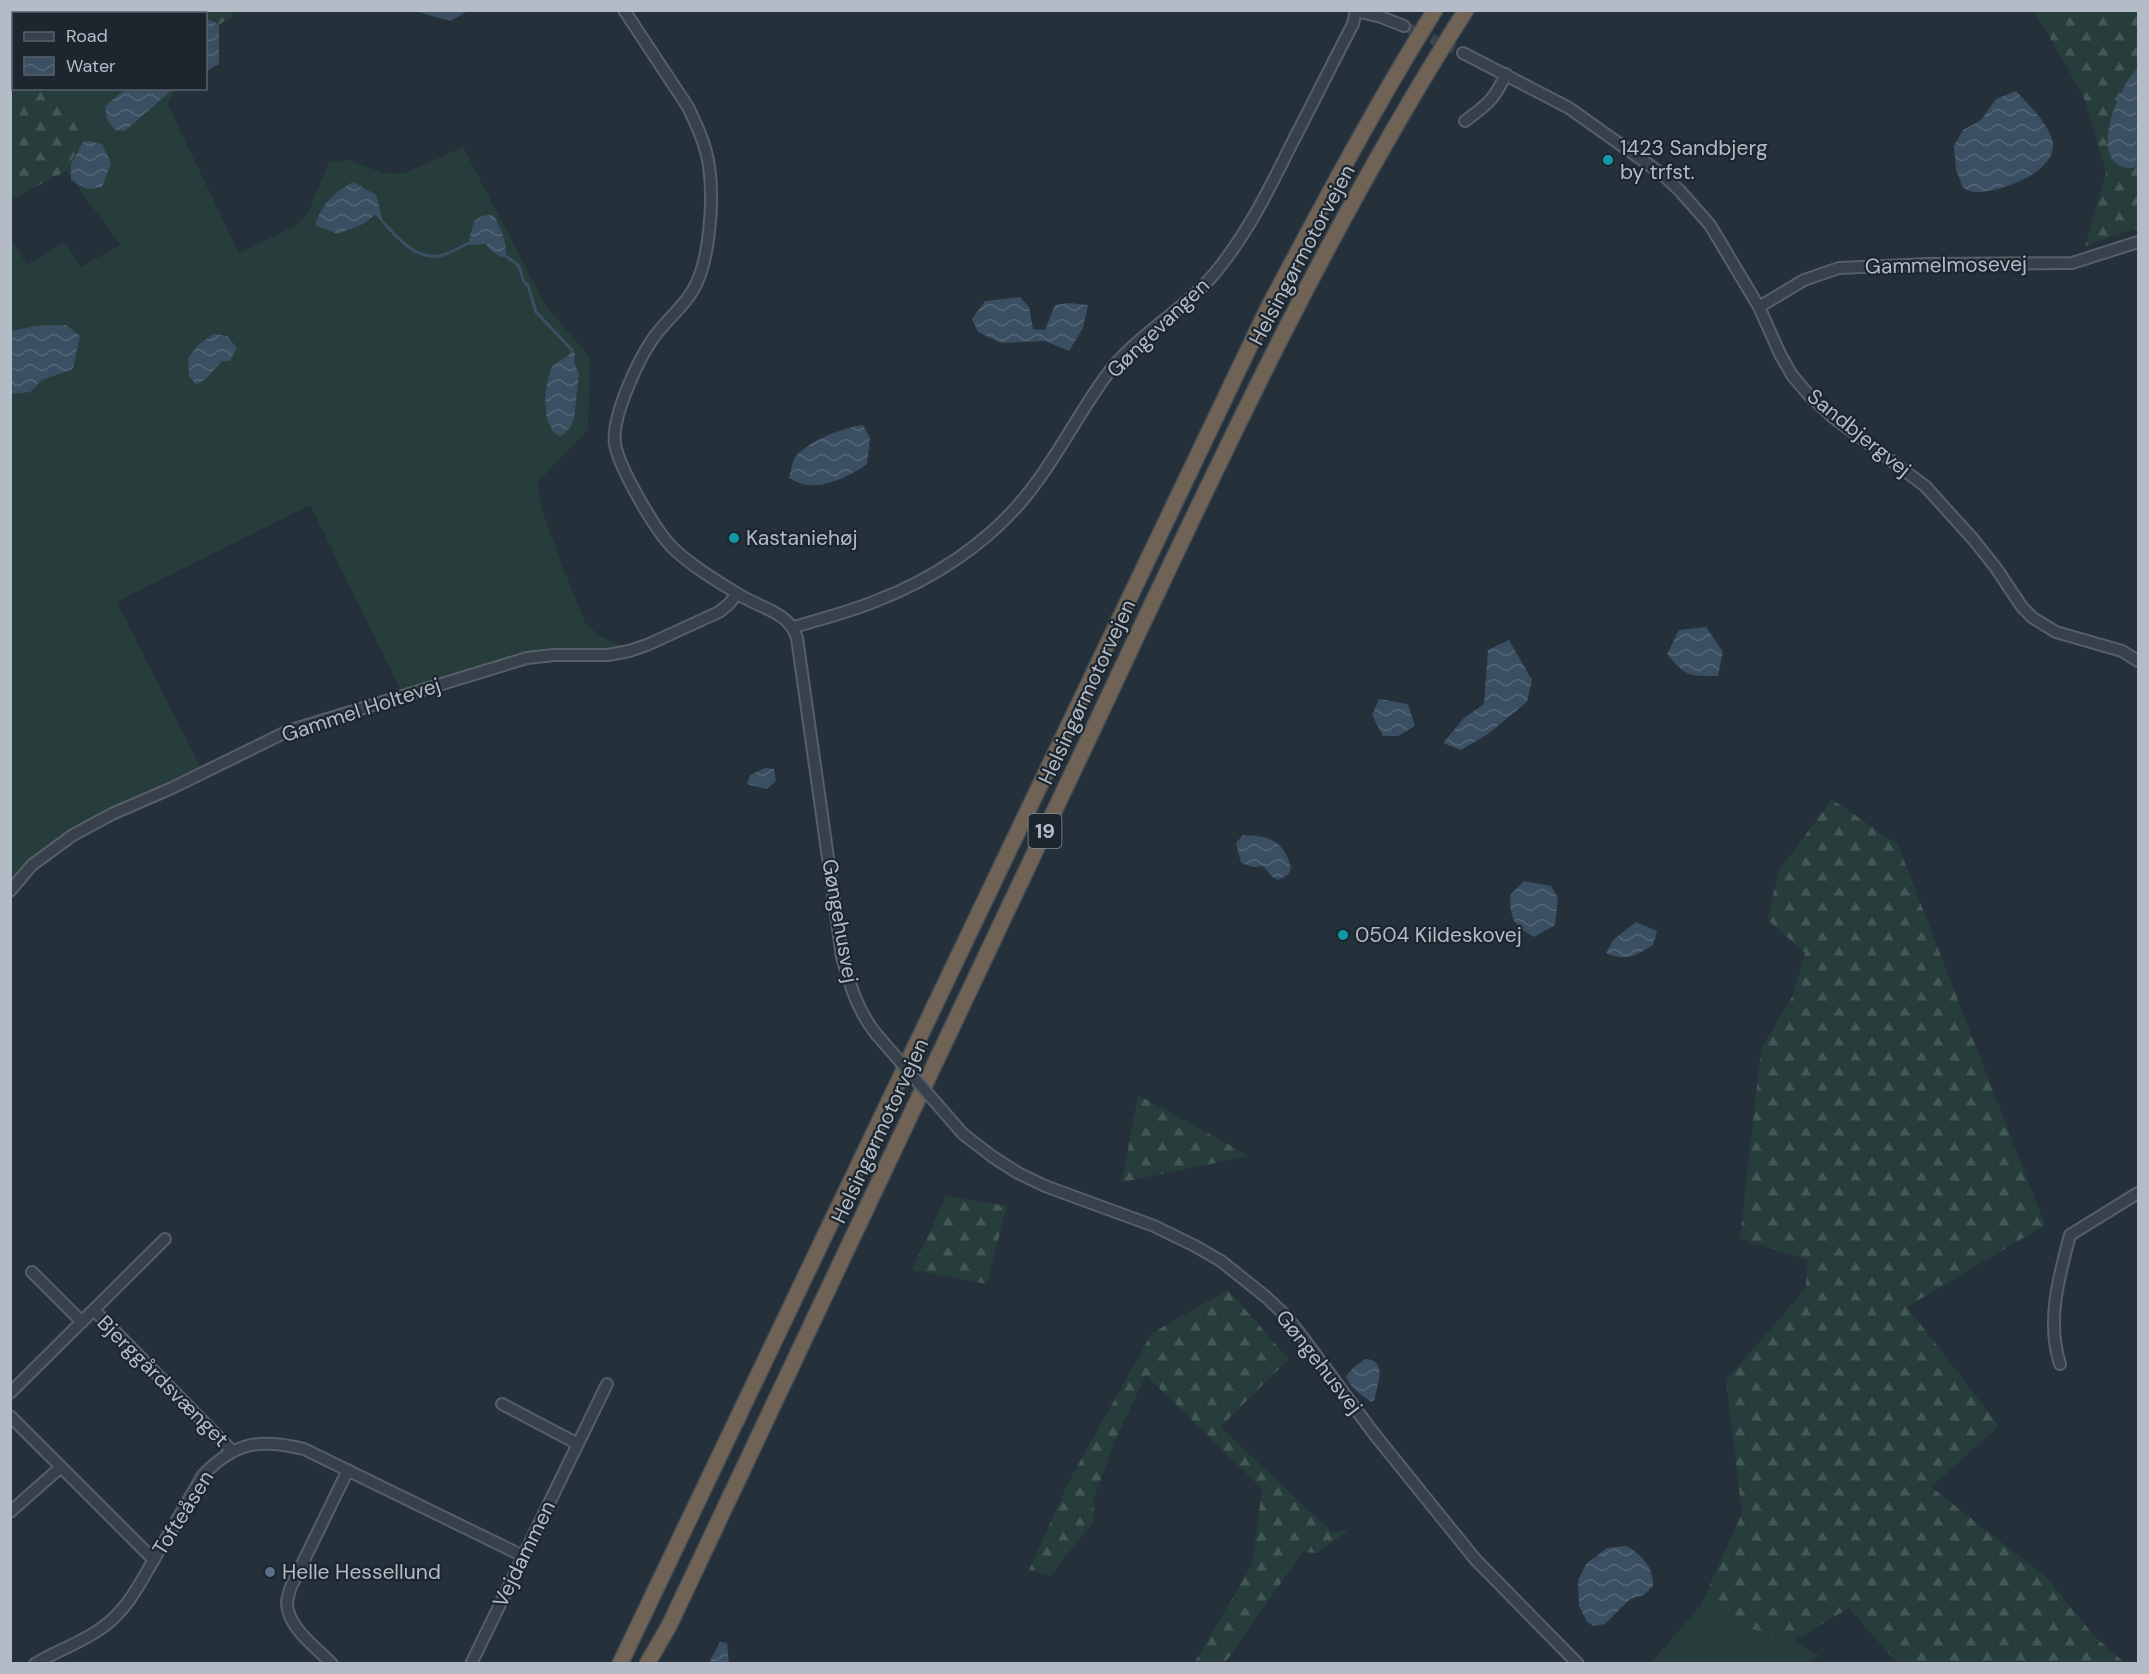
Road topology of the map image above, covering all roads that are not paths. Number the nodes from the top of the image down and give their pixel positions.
1 (624, 10) edge
2 (1436, 10) edge
3 (1466, 10) edge
4 (1356, 11) edge
5 (1404, 26) tunnel mouth
6 (1463, 53) tunnel mouth
7 (1506, 74) junction
8 (1465, 121) dead end
9 (2139, 242) edge
10 (1760, 307) junction
11 (737, 594) junction
12 (794, 627) junction
13 (2139, 661) edge
14 (10, 891) edge
15 (2139, 1193) edge
16 (165, 1239) dead end
17 (32, 1272) dead end
18 (94, 1310) junction
19 (82, 1322) junction
20 (2060, 1364) dead end
21 (606, 1384) dead end
22 (10, 1394) edge
23 (502, 1404) dead end
24 (10, 1416) edge
25 (578, 1444) junction
26 (232, 1451) junction
27 (61, 1467) junction
28 (348, 1470) junction
29 (10, 1512) edge
30 (523, 1556) junction
31 (154, 1560) junction
32 (669, 1626) junction
33 (34, 1664) edge
34 (332, 1664) edge
35 (471, 1664) edge
36 (620, 1664) edge
37 (647, 1664) edge
38 (656, 1664) edge
39 (1578, 1664) edge

1 - 11 street
2 - 36 highway, Helsingørmotorvejen / 19
3 - 32 highway, Helsingørmotorvejen / 19
4 - 5 street
4 - 12 street, Gøngevangen
6 - 7 street, Sandbjergvej
7 - 8 street
7 - 10 street, Sandbjergvej
9 - 10 street, Gammelmosevej
10 - 13 street, Sandbjergvej
11 - 12 street
11 - 14 street, Gammel Holtevej
12 - 39 street, Gøngehusvej, bridge
15 - 20 street
16 - 18 street, Bjerggårdsvænget
17 - 19 street, Bjerggårdsvænget
18 - 19 street, Bjerggårdsvænget
18 - 26 street, Bjerggårdsvænget
19 - 22 street, Bjerggårdsvænget
21 - 25 street, Vejdammen
23 - 25 street
24 - 27 street
25 - 30 street, Vejdammen
26 - 28 street, Tofteåsen
26 - 31 street, Tofteåsen
27 - 29 street
27 - 31 street
28 - 30 street, Tofteåsen
28 - 34 street
30 - 35 street, Vejdammen
31 - 33 street, Tofteåsen
32 - 37 highway, Helsingørmotorvejen / 19
32 - 38 highway

